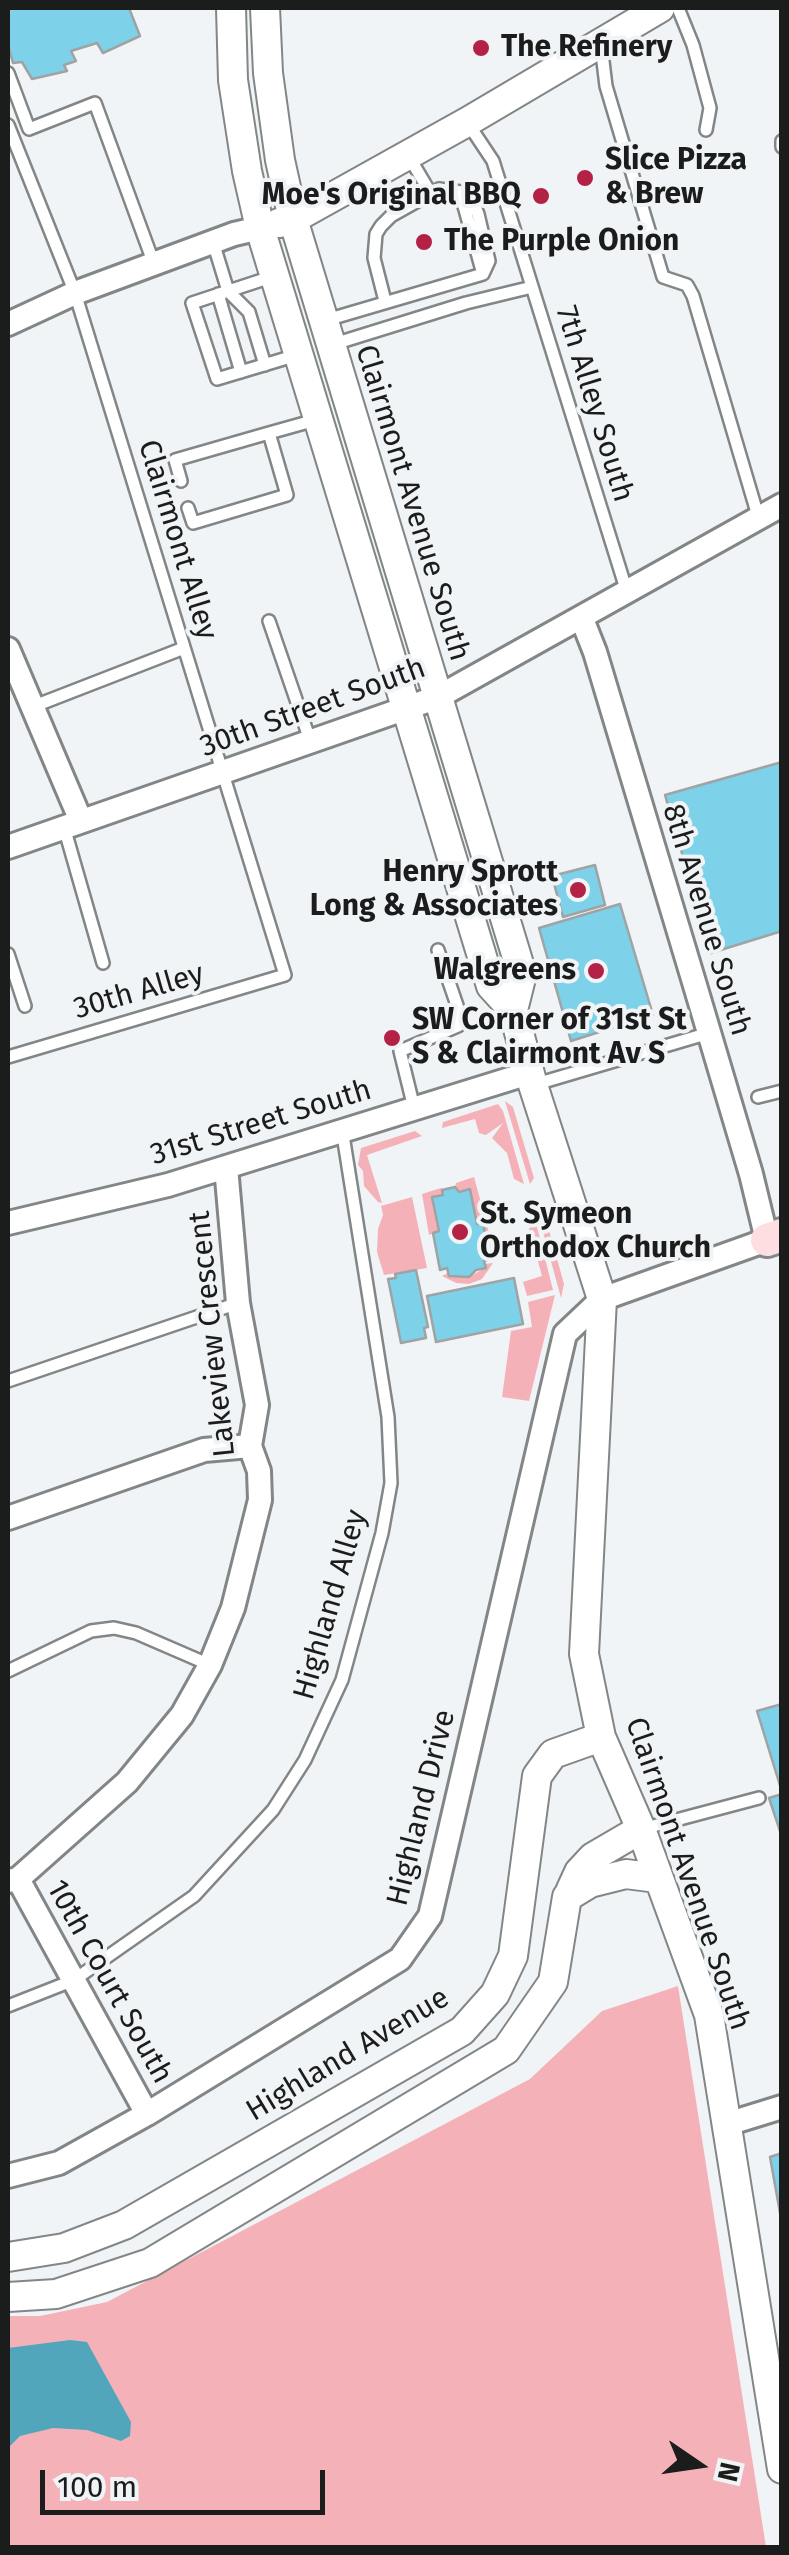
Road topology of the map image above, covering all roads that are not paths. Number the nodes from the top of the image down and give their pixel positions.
1 (231, 8) edge
2 (266, 8) edge
3 (660, 8) edge
4 (678, 8) edge
5 (601, 45) junction
6 (8, 74) edge
7 (467, 122) junction
8 (8, 125) edge
9 (706, 130) dead end
10 (408, 155) junction
11 (431, 194) junction
12 (293, 219) junction
13 (260, 228) junction
14 (212, 242) junction
15 (154, 264) junction
16 (274, 276) junction
17 (532, 287) junction
18 (223, 293) junction
19 (75, 294) junction
20 (385, 301) junction
21 (8, 324) edge
22 (326, 333) junction
23 (298, 354) junction
24 (265, 365) junction
25 (241, 372) junction
26 (318, 419) junction
27 (269, 434) junction
28 (181, 481) dead end
29 (782, 504) edge
30 (188, 508) dead end
31 (758, 516) junction
32 (627, 592) junction
33 (582, 619) junction
34 (269, 621) dead end
35 (184, 648) junction
36 (8, 649) edge
37 (438, 697) junction
38 (32, 707) junction
39 (408, 708) junction
40 (311, 743) junction
41 (223, 773) junction
42 (73, 824) junction
43 (8, 847) edge
44 (438, 950) dead end
45 (8, 954) edge
46 (103, 963) dead end
47 (285, 975) joint
48 (25, 1006) dead end
49 (513, 1010) junction
50 (709, 1033) junction
51 (8, 1057) edge
52 (531, 1079) junction
53 (782, 1091) edge
54 (758, 1097) dead end
55 (414, 1108) junction
56 (342, 1129) junction
57 (226, 1167) junction
58 (8, 1223) edge
59 (774, 1238) edge
60 (602, 1298) junction
61 (238, 1302) junction
62 (8, 1381) edge
63 (250, 1446) junction
64 (8, 1518) edge
65 (210, 1665) junction
66 (8, 1671) edge
67 (601, 1737) junction
68 (758, 1798) dead end
69 (641, 1829) junction
70 (657, 1878) junction
71 (13, 1880) edge
72 (567, 1897) junction
73 (74, 1980) junction
74 (8, 2006) edge
75 (782, 2107) edge
76 (147, 2114) junction
77 (727, 2124) junction
78 (8, 2176) edge
79 (8, 2257) edge
80 (8, 2296) edge
81 (782, 2469) edge

1 - 13 street
2 - 12 street, Clairmont Avenue South
3 - 5 street
4 - 9 lane
5 - 7 street
5 - 31 lane
6 - 15 lane
7 - 10 street
7 - 17 lane, 7th Alley South
8 - 19 lane, Clairmont Alley
10 - 11 lane
10 - 12 street
11 - 20 lane
11 - 20 lane
12 - 13 street
12 - 22 street, Clairmont Avenue South
13 - 14 street
13 - 16 street
14 - 15 street
14 - 18 lane
15 - 19 street
16 - 18 lane
16 - 23 street
17 - 22 lane
17 - 32 lane, 7th Alley South
18 - 24 lane
18 - 25 lane
18 - 25 lane
19 - 21 street
19 - 35 lane, Clairmont Alley
20 - 22 lane
22 - 37 street, Clairmont Avenue South
23 - 24 lane
23 - 26 street
24 - 25 lane
26 - 27 lane
26 - 39 street, Clairmont Avenue South
27 - 28 lane
27 - 30 lane
29 - 31 street, 30th Street South
31 - 32 street, 30th Street South
32 - 33 street, 30th Street South
33 - 37 street, 30th Street South
33 - 50 street, 8th Avenue South
34 - 40 lane
35 - 38 lane
35 - 41 lane, Clairmont Alley
36 - 38 street
37 - 39 street, 30th Street South
37 - 49 street, Clairmont Avenue South
38 - 42 street
39 - 40 street, 30th Street South
39 - 49 street, Clairmont Avenue South
40 - 41 street, 30th Street South
41 - 42 street, 30th Street South
41 - 47 lane, Clairmont Alley
42 - 43 street, 30th Street South
42 - 46 lane
44 - 55 lane
45 - 48 lane
47 - 51 lane, 30th Alley
49 - 52 street, Clairmont Avenue South
50 - 52 lane
50 - 59 street, 8th Avenue South
52 - 55 street, 31st Street South
52 - 60 street, Clairmont Avenue South
53 - 54 lane
55 - 56 street, 31st Street South
56 - 57 street, 31st Street South
56 - 73 lane, Highland Alley
57 - 58 street, 31st Street South
57 - 61 street, Lakeview Crescent
59 - 60 street
60 - 67 street, Clairmont Avenue South
60 - 76 street, Highland Drive
61 - 62 lane
61 - 63 street, Lakeview Crescent
63 - 64 street
63 - 65 street, Lakeview Crescent
65 - 66 lane
65 - 71 street, Lakeview Crescent
67 - 69 street, Clairmont Avenue South
67 - 79 street, Highland Avenue
68 - 69 lane
69 - 70 street, Clairmont Avenue South
69 - 72 street
70 - 72 street
70 - 77 street, Clairmont Avenue South
71 - 73 street, 10th Court South
72 - 80 street
73 - 74 lane, Highland Alley
73 - 76 street, 10th Court South
75 - 77 street
76 - 78 street, Highland Drive
77 - 81 street, Clairmont Avenue South

